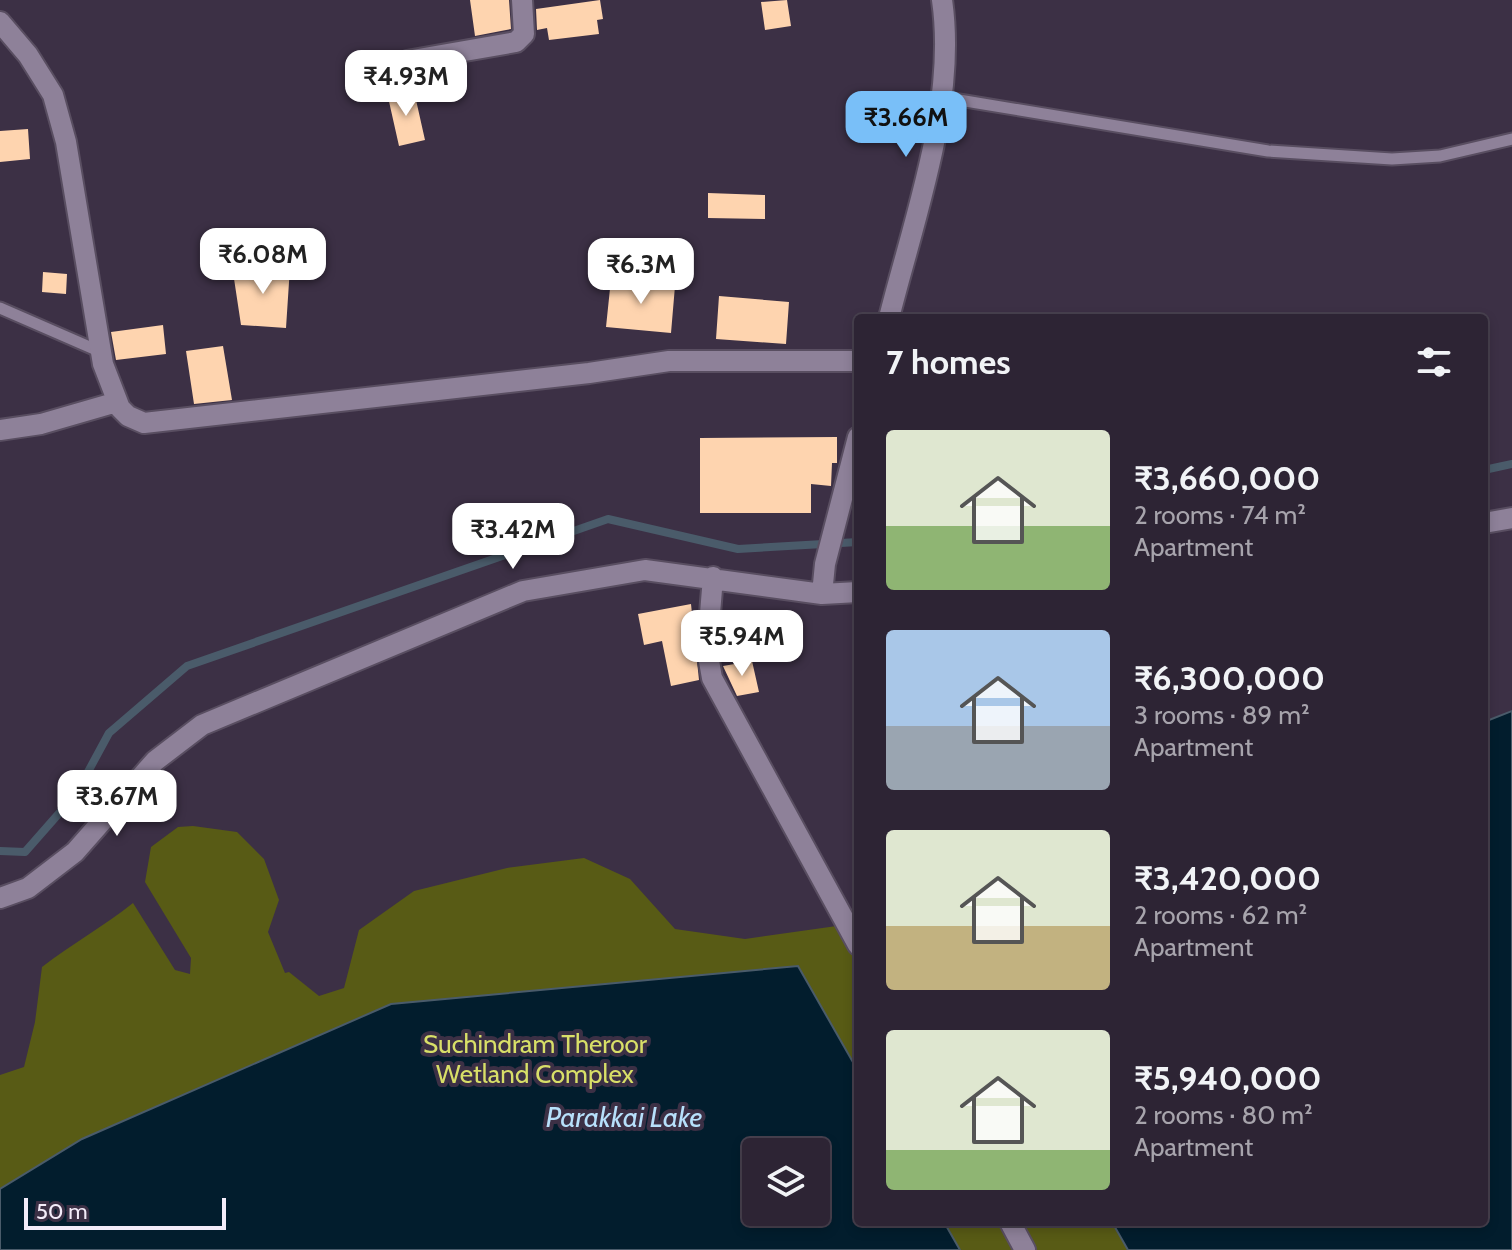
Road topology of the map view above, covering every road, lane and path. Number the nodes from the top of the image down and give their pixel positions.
1 (522, 0) edge
2 (942, 0) edge
3 (0, 22) edge
4 (407, 61) dead end
5 (941, 97) junction
6 (1512, 139) edge
7 (0, 308) edge
8 (890, 314) edge
9 (101, 352) junction
10 (854, 361) edge
11 (117, 402) junction
12 (0, 430) edge
13 (854, 452) edge
14 (1512, 518) edge
15 (1488, 522) edge
16 (713, 577) junction
17 (854, 592) edge
18 (822, 594) junction
19 (0, 898) edge
20 (854, 938) edge
21 (1012, 1226) edge
22 (1025, 1250) edge

1 - 4 street
2 - 5 street
3 - 9 street
5 - 6 lane
5 - 8 street
7 - 9 lane
9 - 11 street
10 - 11 street
11 - 12 street
13 - 18 street
14 - 15 street
16 - 18 street
16 - 19 street
16 - 20 street
17 - 18 street
21 - 22 street

